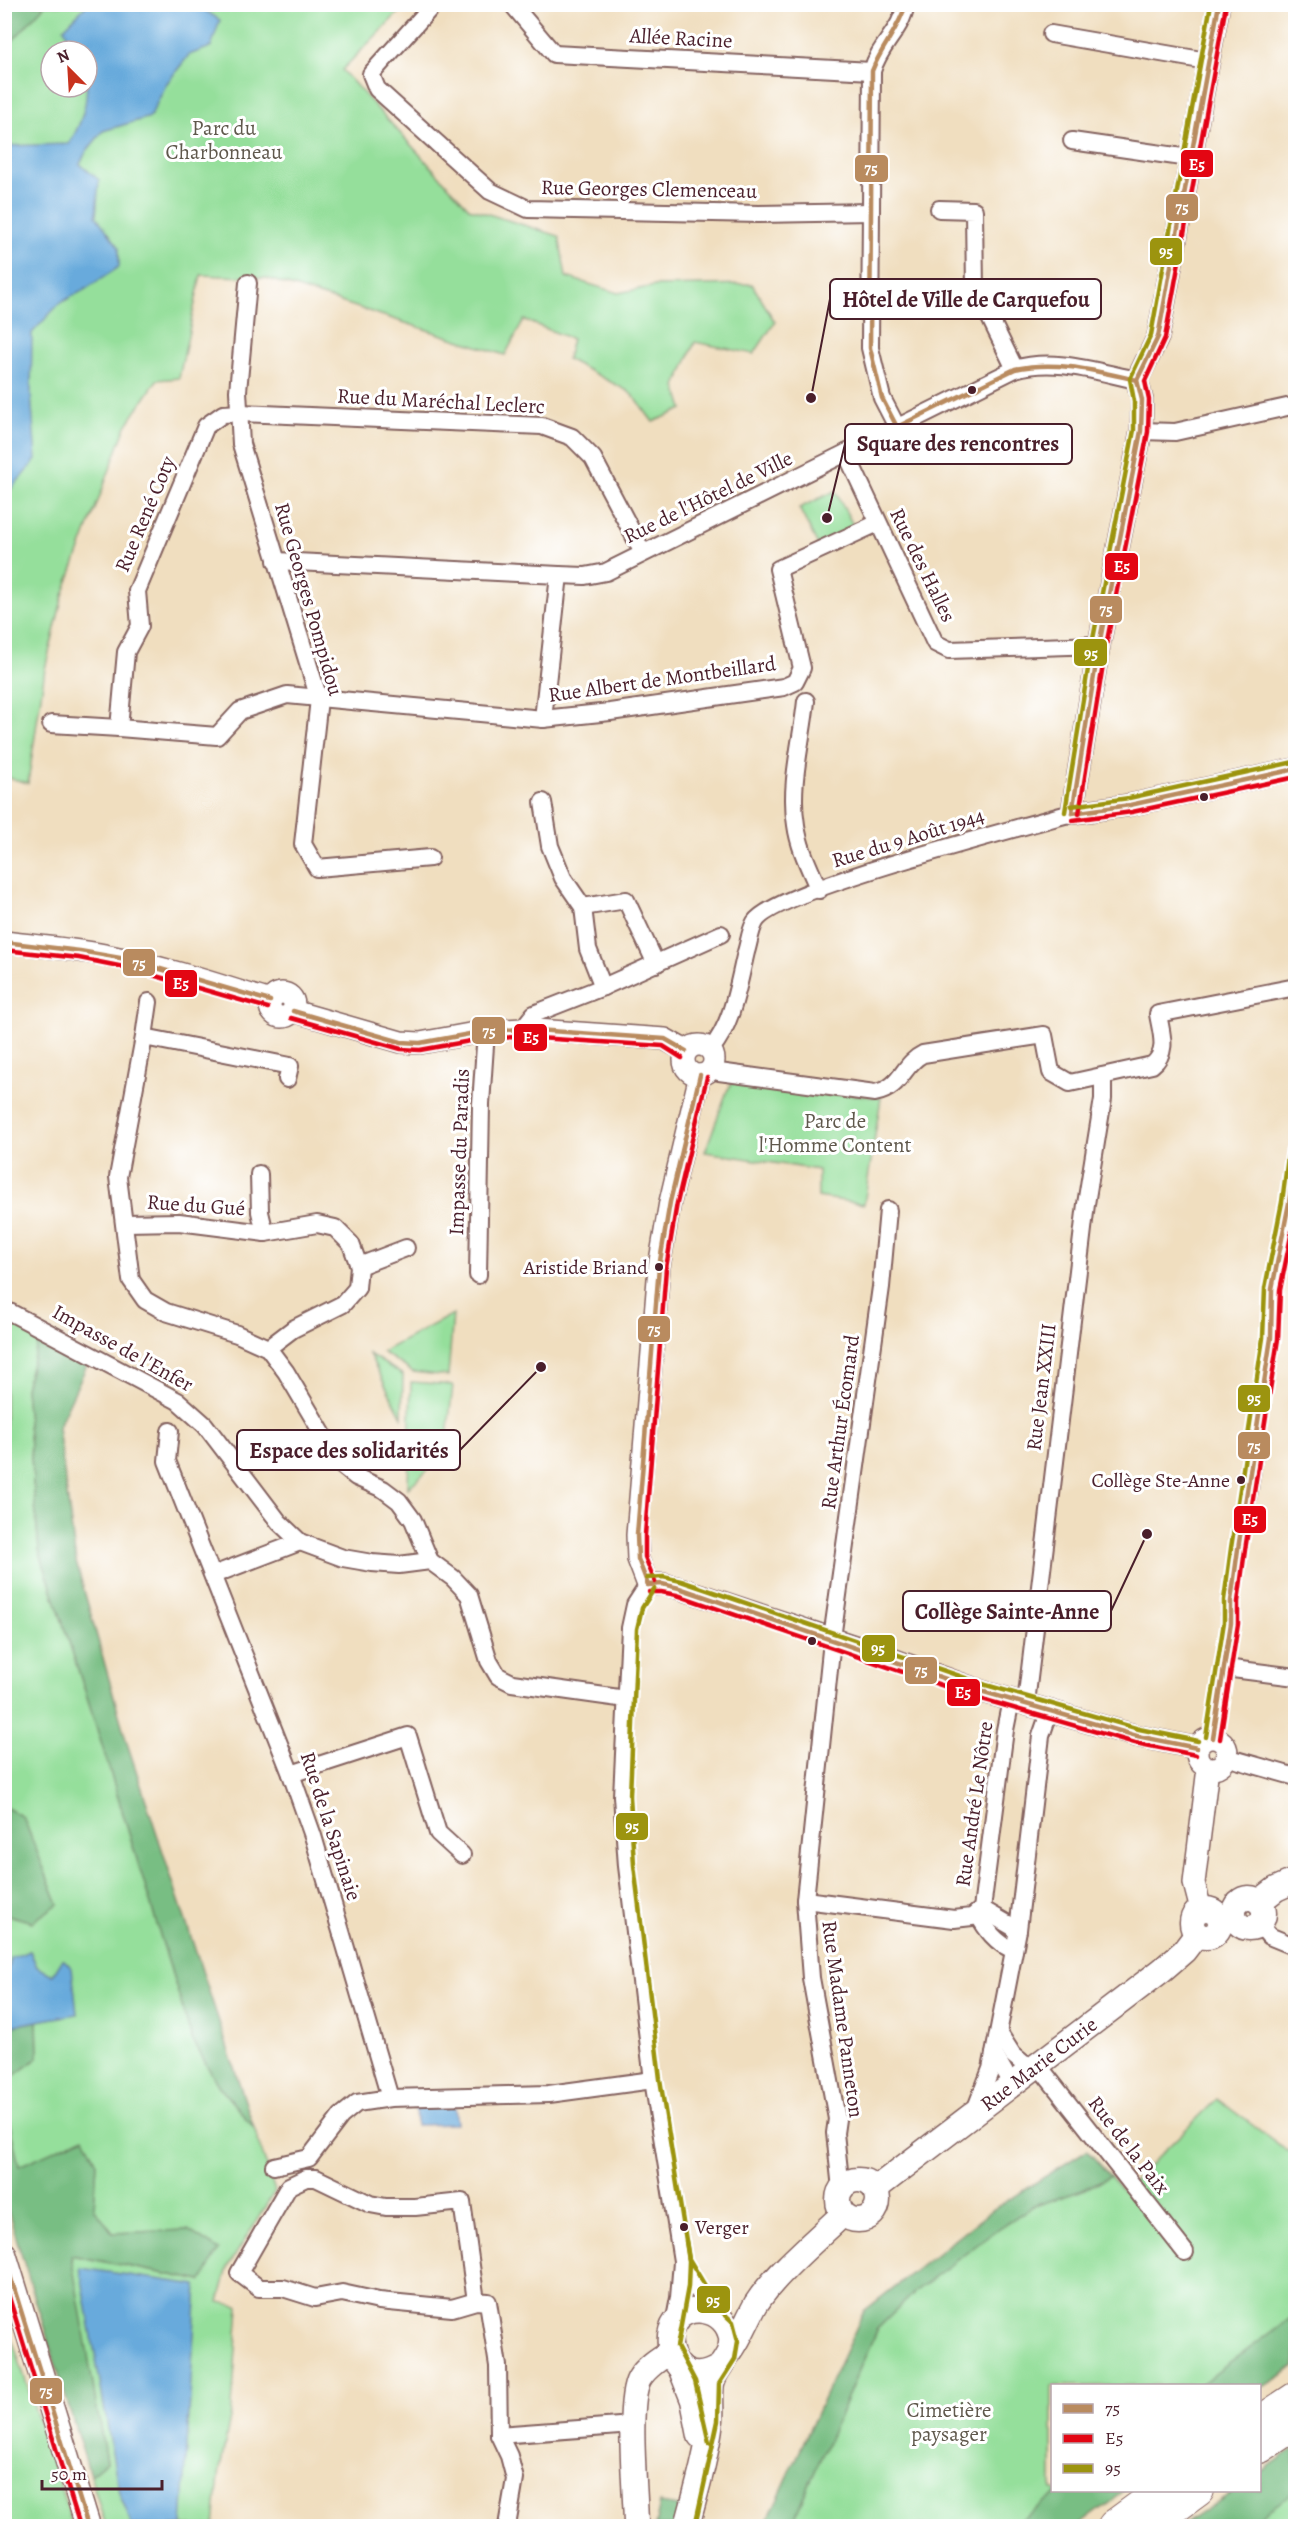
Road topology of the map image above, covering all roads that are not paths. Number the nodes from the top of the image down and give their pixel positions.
1 (434, 4) edge
2 (512, 4) edge
3 (906, 4) edge
4 (1219, 4) edge
5 (1051, 34) dead end
6 (1207, 61) junction
7 (872, 71) junction
8 (1072, 141) dead end
9 (1189, 158) junction
10 (939, 209) dead end
11 (871, 212) junction
12 (249, 284) dead end
13 (1015, 369) junction
14 (1137, 380) junction
15 (1296, 405) edge
16 (241, 413) junction
17 (897, 427) junction
18 (1142, 431) junction
19 (846, 453) junction
20 (878, 523) junction
21 (643, 553) junction
22 (276, 561) junction
23 (559, 575) junction
24 (1099, 645) junction
25 (319, 699) junction
26 (806, 701) dead end
27 (543, 719) junction
28 (51, 724) dead end
29 (119, 728) junction
30 (1296, 769) edge
31 (543, 802) dead end
32 (1072, 813) junction
33 (430, 858) dead end
34 (819, 890) junction
35 (583, 907) junction
36 (721, 934) dead end
37 (5, 943) edge
38 (656, 964) junction
39 (603, 987) junction
40 (1296, 987) edge
41 (150, 1002) dead end
42 (522, 1029) junction
43 (486, 1031) junction
44 (144, 1037) junction
45 (707, 1064) junction
46 (1103, 1076) junction
47 (287, 1079) dead end
48 (1296, 1150) edge
49 (259, 1174) dead end
50 (888, 1210) dead end
51 (125, 1223) junction
52 (265, 1233) junction
53 (406, 1248) dead end
54 (360, 1266) junction
55 (478, 1275) dead end
56 (4, 1309) edge
57 (268, 1347) junction
58 (170, 1431) dead end
59 (300, 1542) junction
60 (430, 1561) junction
61 (213, 1575) junction
62 (648, 1585) junction
63 (832, 1640) junction
64 (1225, 1668) junction
65 (1296, 1677) edge
66 (626, 1699) junction
67 (1018, 1702) junction
68 (1050, 1710) junction
69 (1205, 1743) junction
70 (1226, 1757) junction
71 (1208, 1768) junction
72 (291, 1774) junction
73 (1296, 1777) edge
74 (462, 1855) dead end
75 (1296, 1880) edge
76 (805, 1900) junction
77 (980, 1911) junction
78 (1228, 1918) junction
79 (1018, 1929) junction
80 (1296, 1947) edge
81 (1014, 1950) junction
82 (999, 2033) junction
83 (994, 2054) junction
84 (1035, 2067) junction
85 (652, 2080) junction
86 (1012, 2085) junction
87 (390, 2098) junction
88 (973, 2115) junction
89 (274, 2166) dead end
90 (841, 2189) junction
91 (875, 2189) junction
92 (843, 2214) junction
93 (1185, 2252) dead end
94 (4, 2254) edge
95 (682, 2261) junction
96 (476, 2301) junction
97 (757, 2302) junction
98 (717, 2316) junction
99 (674, 2325) junction
100 (675, 2359) junction
101 (725, 2360) junction
102 (1296, 2398) edge
103 (1261, 2421) edge
104 (1296, 2423) edge
105 (633, 2426) junction
106 (500, 2435) junction
107 (1261, 2447) edge
108 (704, 2456) junction
109 (1159, 2492) edge
110 (1195, 2492) edge
111 (88, 2526) edge
112 (507, 2526) edge
113 (636, 2526) edge
114 (687, 2526) edge
115 (1114, 2526) edge
116 (1149, 2526) edge

1 - 11 street, Rue Georges Clemenceau
2 - 7 street, Allée Racine
3 - 7 street
4 - 6 street
5 - 6 street
6 - 9 street
7 - 11 street
8 - 9 street
9 - 14 street
10 - 13 street
11 - 17 street
12 - 16 street, Rue Georges Pompidou
13 - 14 street, Rue de l'Hôtel de Ville
13 - 17 street, Rue de l'Hôtel de Ville
14 - 18 street
15 - 18 street
16 - 21 street, Rue du Maréchal Leclerc
16 - 22 street, Rue Georges Pompidou
16 - 29 street, Rue René Coty
17 - 19 street, Rue de l'Hôtel de Ville
18 - 24 street
19 - 20 street, Rue des Halles
19 - 21 street, Rue de l'Hôtel de Ville
20 - 24 street, Rue des Halles
20 - 27 street, Rue Albert de Montbeillard
21 - 23 street, Rue de l'Hôtel de Ville
22 - 23 street, Rue de l'Hôtel de Ville
22 - 25 street, Rue Georges Pompidou
23 - 27 street
24 - 32 street
25 - 27 street, Rue Albert de Montbeillard
25 - 29 street
25 - 33 street, Rue Georges Pompidou
26 - 34 street
28 - 29 street
30 - 32 street
31 - 35 street
32 - 34 street, Rue du 9 Août 1944
34 - 45 street, Rue du 9 Août 1944
35 - 38 street
35 - 39 street
36 - 38 street
37 - 43 street
38 - 39 street
39 - 42 street
40 - 46 street
41 - 44 street
42 - 43 street
42 - 45 street
43 - 55 street, Impasse du Paradis
44 - 47 street
44 - 51 street
45 - 46 street
45 - 62 street
46 - 67 street, Rue Jean XXIII
48 - 64 street
49 - 52 street, Rue du Gué
50 - 63 street, Rue Arthur Écomard
51 - 52 street, Rue du Gué
51 - 57 street
52 - 54 street, Rue du Gué
53 - 54 street
54 - 57 street
56 - 59 street, Impasse de l'Enfer
57 - 60 street
58 - 61 street, Rue de la Sapinaie
59 - 60 street, Impasse de l'Enfer
59 - 61 street
60 - 66 street
61 - 72 street, Rue de la Sapinaie
62 - 63 street
62 - 66 street
63 - 67 street
63 - 76 street, Rue Madame Panneton
64 - 65 street
64 - 69 street
66 - 85 street
67 - 68 street
67 - 77 street, Rue André Le Nôtre
68 - 69 street
68 - 79 street
69 - 70 street
69 - 71 street
70 - 71 street
70 - 73 street
71 - 78 street
72 - 74 street
72 - 87 street, Rue de la Sapinaie
75 - 78 main road, Rue Marie Curie
76 - 77 street
76 - 90 street, Rue Madame Panneton
77 - 79 street, Rue André Le Nôtre
77 - 81 street, Rue André Le Nôtre
78 - 80 street
78 - 84 main road, Rue Marie Curie
79 - 81 street
81 - 82 street
82 - 83 street
82 - 84 street
83 - 86 street
83 - 88 street
84 - 86 main road, Rue Marie Curie
84 - 93 street, Rue de la Paix
85 - 87 street
85 - 95 street
86 - 88 main road, Rue Marie Curie
87 - 89 street
88 - 91 main road, Rue Marie Curie
90 - 91 main road
90 - 92 main road
91 - 92 main road
92 - 97 main road
94 - 111 main road
95 - 98 street
95 - 99 street
96 - 96 street
96 - 106 street
97 - 98 main road
97 - 101 main road
98 - 99 main road
98 - 101 main road
99 - 100 main road
100 - 101 main road
100 - 105 main road
100 - 108 main road
101 - 108 main road
102 - 103 highway
104 - 107 highway
105 - 106 street
105 - 113 main road
106 - 112 street
108 - 114 main road
109 - 115 highway
110 - 116 highway

